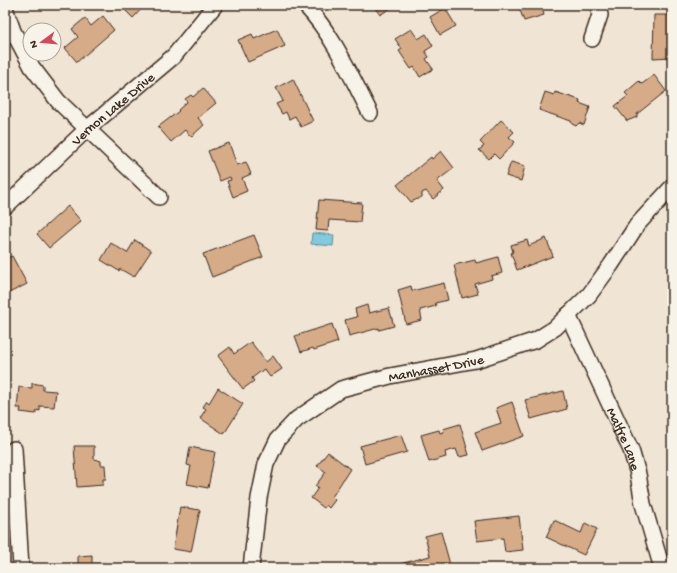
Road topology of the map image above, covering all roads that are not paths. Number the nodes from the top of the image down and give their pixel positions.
1 (215, 5) edge
2 (305, 5) edge
3 (598, 5) edge
4 (5, 8) edge
5 (592, 39) dead end
6 (370, 113) dead end
7 (86, 129) junction
8 (672, 187) edge
9 (159, 197) dead end
10 (5, 207) edge
11 (568, 315) junction
12 (14, 449) dead end
13 (21, 568) edge
14 (251, 568) edge
15 (662, 568) edge

1 - 7 street, Vernon Lake Drive
2 - 6 street
3 - 5 street
4 - 7 street
7 - 9 street
7 - 10 street, Vernon Lake Drive
8 - 11 street, Manhasset Drive
11 - 14 street, Manhasset Drive
11 - 15 street, Malfre Lane
12 - 13 street

